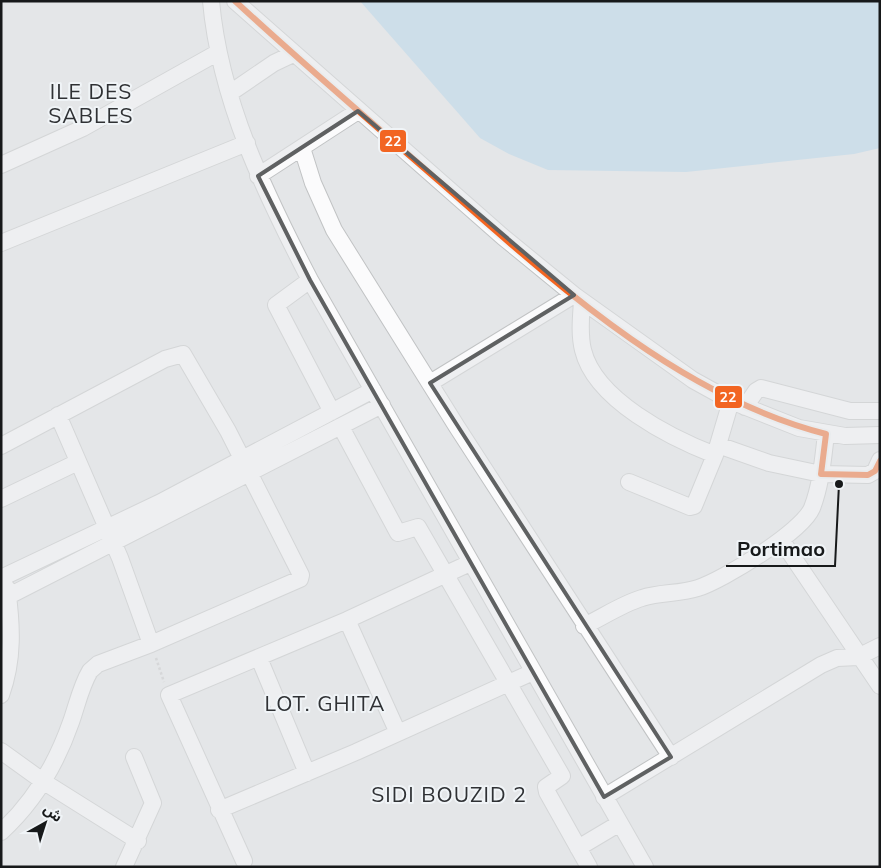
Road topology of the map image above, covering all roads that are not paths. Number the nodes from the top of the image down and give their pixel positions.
1 (210, 1) edge
2 (235, 1) edge
3 (217, 53) junction
4 (293, 54) junction
5 (230, 93) junction
6 (358, 111) junction
7 (246, 143) junction
8 (302, 148) junction
9 (1, 165) edge
10 (258, 176) junction
11 (1, 243) edge
12 (310, 280) junction
13 (578, 298) junction
14 (430, 383) junction
15 (372, 390) junction
16 (738, 404) junction
17 (382, 405) junction
18 (332, 412) junction
19 (880, 412) edge
20 (58, 415) junction
21 (341, 426) junction
22 (826, 434) junction
23 (880, 435) edge
24 (1, 446) edge
25 (716, 450) junction
26 (880, 460) edge
27 (78, 462) junction
28 (245, 467) junction
29 (821, 474) junction
30 (629, 482) dead end
31 (1, 500) edge
32 (444, 514) junction
33 (418, 527) junction
34 (110, 535) junction
35 (782, 541) junction
36 (470, 564) junction
37 (2, 575) edge
38 (448, 576) junction
39 (5, 599) edge
40 (347, 620) junction
41 (584, 626) junction
42 (151, 644) junction
43 (880, 646) edge
44 (858, 657) junction
45 (259, 658) junction
46 (533, 672) junction
47 (508, 683) junction
48 (880, 686) edge
49 (1, 695) edge
50 (398, 733) junction
51 (1, 751) edge
52 (134, 757) dead end
53 (671, 757) junction
54 (586, 764) junction
55 (307, 773) junction
56 (562, 776) junction
57 (44, 782) junction
58 (604, 797) junction
59 (219, 810) junction
60 (620, 823) junction
61 (1, 832) edge
62 (138, 841) junction
63 (578, 848) junction
64 (244, 861) dead end
65 (124, 867) edge
66 (589, 867) edge
67 (645, 867) edge

1 - 3 street
2 - 4 street
3 - 5 street
3 - 9 street
4 - 5 street
4 - 6 street
5 - 7 street
6 - 8 street
6 - 13 street
7 - 10 street
7 - 11 street
8 - 10 street
8 - 14 street
10 - 12 street
12 - 15 street
12 - 18 street
13 - 14 street
13 - 16 street
13 - 25 street
14 - 41 street
15 - 17 street
15 - 18 street
16 - 19 street
16 - 22 street
16 - 25 street
17 - 21 street
17 - 32 street
18 - 28 street
20 - 24 street
20 - 27 street
20 - 28 street
21 - 28 street
21 - 33 street
22 - 23 street
22 - 29 street
25 - 29 street
25 - 30 street
26 - 29 street
27 - 31 street
27 - 34 street
28 - 34 street
28 - 42 street
29 - 35 street
32 - 33 street
32 - 36 street
33 - 38 street
34 - 37 street
34 - 39 street
34 - 42 street
35 - 41 street
35 - 44 street
36 - 38 street
36 - 46 street
37 - 39 street
38 - 40 street
38 - 47 street
39 - 49 street
40 - 45 street
40 - 50 street
41 - 53 street
42 - 57 street
43 - 44 street
44 - 48 street
44 - 53 street
45 - 55 street
45 - 59 street
46 - 47 street
46 - 54 street
47 - 50 street
47 - 56 street
50 - 55 street
51 - 57 street
52 - 62 street
53 - 58 street
54 - 56 street
54 - 58 street
55 - 59 street
56 - 63 street
57 - 61 street
57 - 62 street
58 - 60 street
59 - 64 street
60 - 63 street
60 - 67 street
62 - 65 street
63 - 66 street

